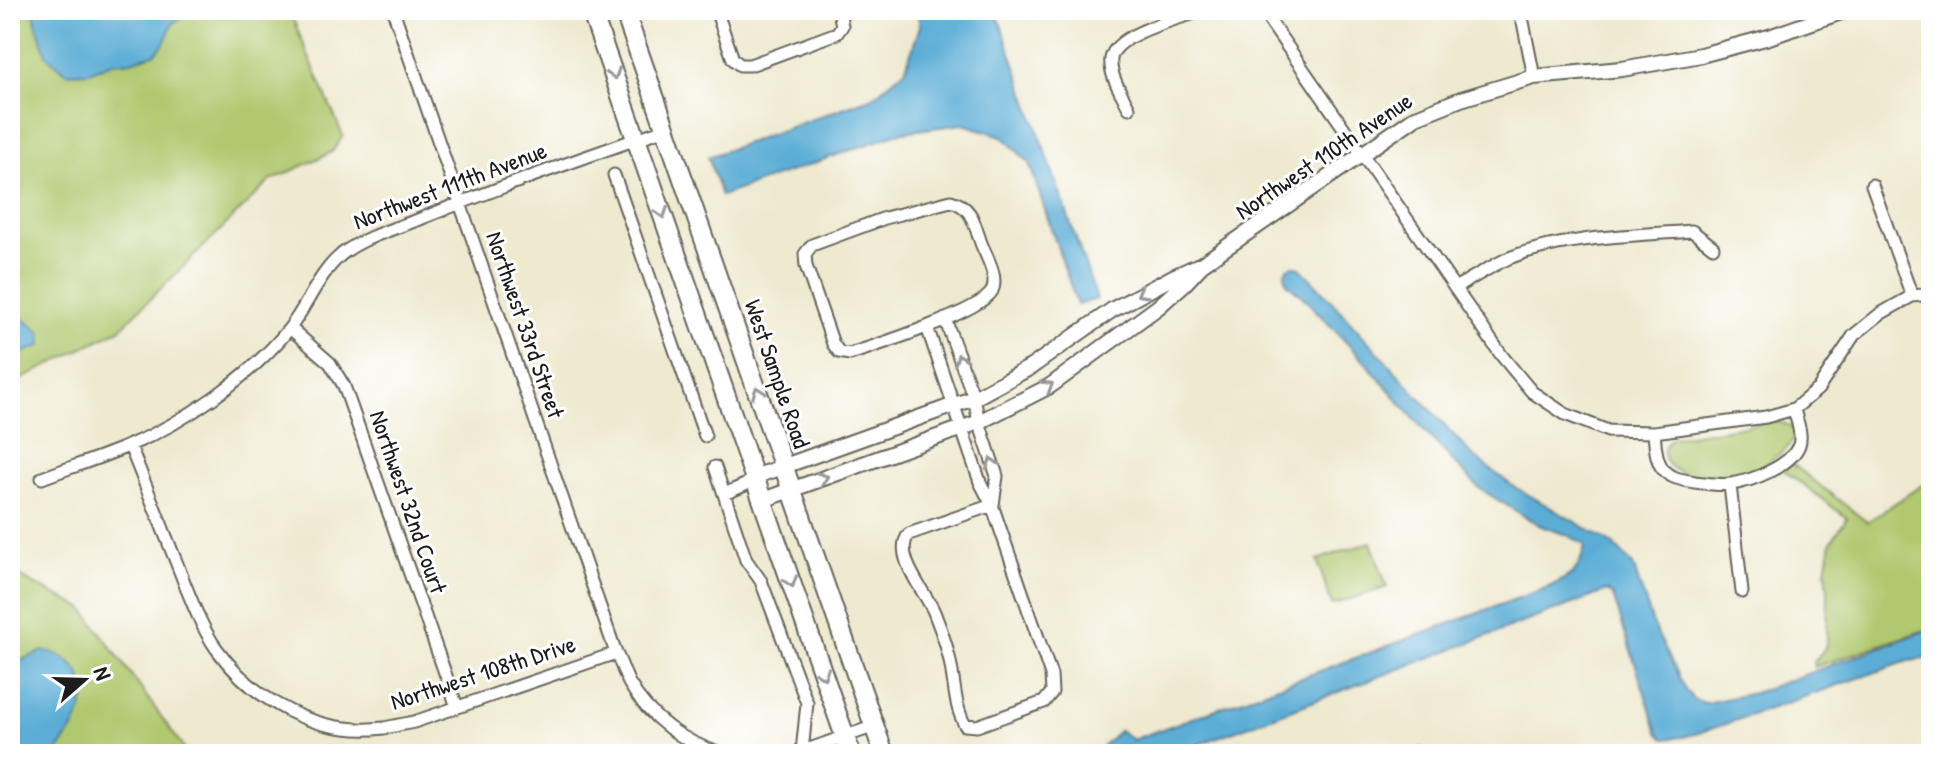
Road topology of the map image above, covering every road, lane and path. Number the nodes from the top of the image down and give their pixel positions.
1 (393, 10) edge
2 (591, 10) edge
3 (624, 10) edge
4 (716, 10) edge
5 (839, 10) edge
6 (1204, 10) edge
7 (1262, 10) edge
8 (1517, 10) edge
9 (1847, 10) edge
10 (1534, 77) junction
11 (1129, 108) dead end
12 (665, 129) junction
13 (636, 139) junction
14 (1361, 153) junction
15 (614, 175) dead end
16 (1872, 185) dead end
17 (460, 203) junction
18 (1713, 247) dead end
19 (1202, 264) junction
20 (1455, 288) junction
21 (1931, 294) edge
22 (1912, 296) junction
23 (945, 319) junction
24 (927, 327) junction
25 (290, 328) junction
26 (974, 398) junction
27 (955, 406) junction
28 (1794, 409) junction
29 (979, 422) junction
30 (961, 429) junction
31 (1654, 432) junction
32 (705, 436) dead end
33 (130, 446) junction
34 (783, 466) junction
35 (715, 467) dead end
36 (754, 477) junction
37 (42, 478) dead end
38 (1730, 485) junction
39 (792, 489) junction
40 (724, 494) junction
41 (763, 500) junction
42 (992, 505) junction
43 (1742, 592) dead end
44 (616, 653) junction
45 (457, 707) junction
46 (875, 726) junction
47 (848, 746) edge
48 (798, 753) edge
49 (722, 754) edge
50 (884, 754) edge

1 - 17 street, Northwest 33rd Street
2 -> 13 main road
3 - 12 main road, West Sample Road
4 - 5 street
6 - 11 street
7 - 14 street
8 - 10 street
9 - 10 street, Northwest 110th Avenue
10 - 14 street, Northwest 110th Avenue
12 - 13 street, Northwest 111th Avenue
34 -> 12 main road, West Sample Road
13 - 17 street, Northwest 111th Avenue
13 -> 36 main road
14 - 19 street, Northwest 110th Avenue
14 - 20 street
15 - 32 street
16 - 22 street
17 - 25 street, Northwest 111th Avenue
17 - 44 street, Northwest 33rd Street
18 - 20 street
19 -> 26 street, Northwest 110th Avenue
29 -> 19 street, Northwest 110th Avenue
20 - 31 street
21 - 22 street
22 - 28 street
23 - 24 street
23 - 24 street
26 -> 23 street
24 - 27 street
25 - 33 street, Northwest 111th Avenue
25 - 45 street, Northwest 32nd Court
26 - 27 street, Northwest 110th Avenue
26 - 29 street
27 - 30 street
27 - 34 street, Northwest 110th Avenue
28 - 31 street
28 - 38 street
29 - 30 street, Northwest 110th Avenue
42 -> 29 street
39 -> 30 street, Northwest 110th Avenue
30 - 42 street
31 - 38 street
33 - 37 street, Northwest 111th Avenue
33 - 45 street, Northwest 108th Drive
34 - 36 street, Northwest 110th Avenue
34 - 39 main road, West Sample Road
35 - 40 street
36 - 40 street
36 - 41 main road
38 - 43 street
39 - 41 street, Northwest 110th Avenue
39 - 46 main road, West Sample Road
40 - 48 street
41 -> 47 main road
42 - 42 street
44 - 45 street, Northwest 108th Drive
44 - 49 street
46 - 47 street
46 - 50 main road, West Sample Road
47 - 48 street

